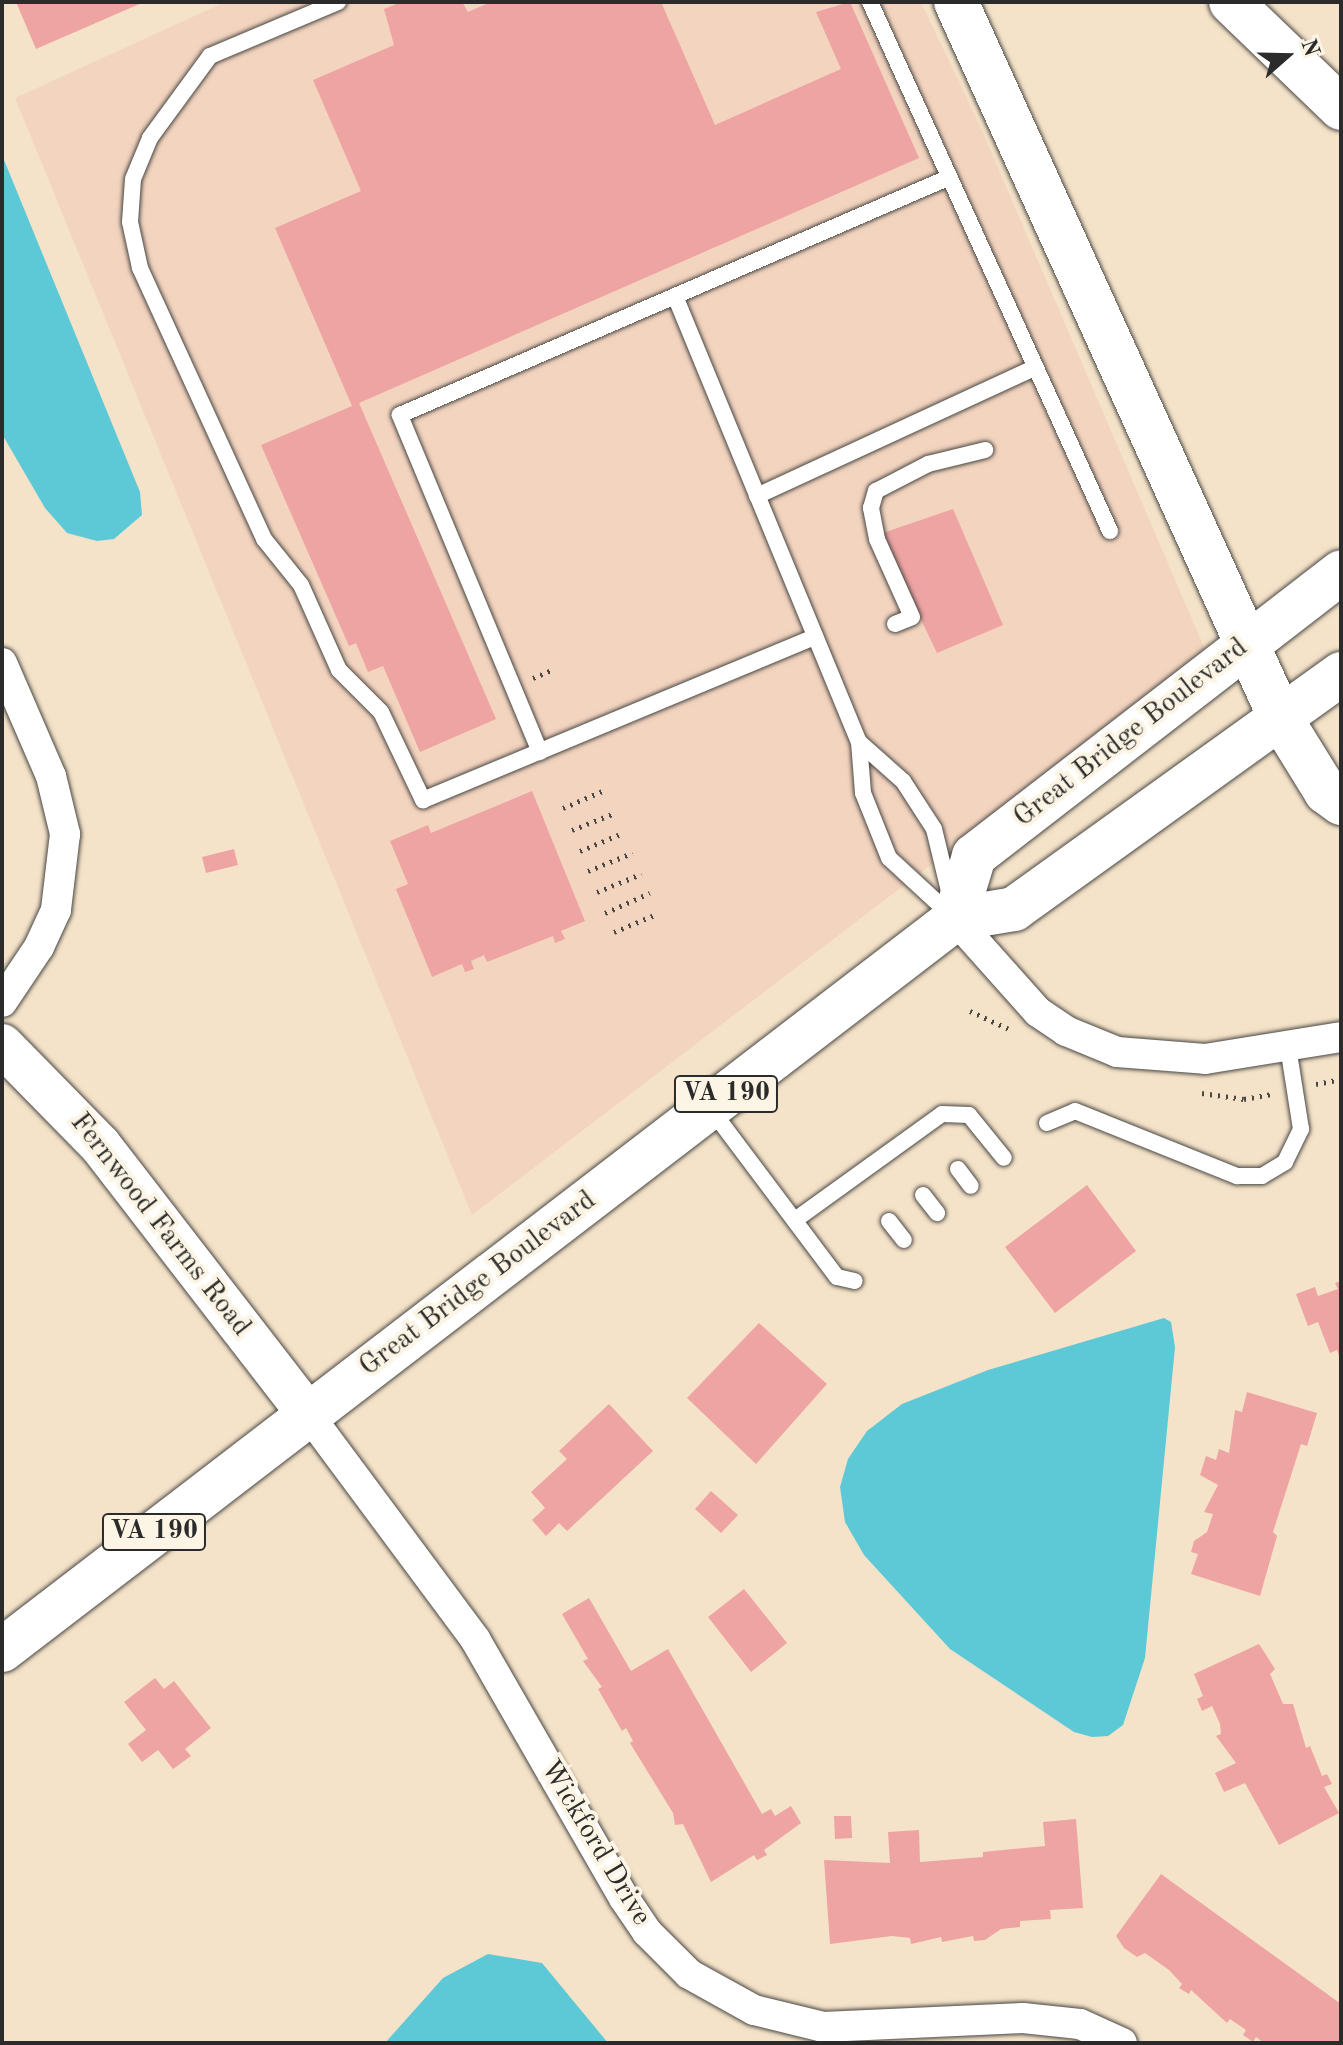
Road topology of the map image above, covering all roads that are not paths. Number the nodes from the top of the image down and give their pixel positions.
1 (338, 2) edge
2 (870, 2) edge
3 (956, 2) edge
4 (1231, 2) edge
5 (1298, 67) junction
6 (1341, 108) edge
7 (1341, 117) edge
8 (950, 177) junction
9 (675, 296) junction
10 (1036, 367) junction
11 (985, 450) dead end
12 (757, 496) junction
13 (1110, 531) dead end
14 (1341, 572) edge
15 (895, 624) dead end
16 (815, 637) junction
17 (1246, 641) junction
18 (2, 663) edge
19 (1341, 674) edge
20 (1281, 719) junction
21 (859, 742) junction
22 (540, 752) junction
23 (1341, 803) edge
24 (955, 919) junction
25 (2, 1002) edge
26 (1341, 1037) edge
27 (2, 1045) edge
28 (1288, 1047) junction
29 (709, 1107) junction
30 (1047, 1123) dead end
31 (1004, 1158) dead end
32 (958, 1169) dead end
33 (855, 1177) junction
34 (971, 1186) dead end
35 (866, 1190) dead end
36 (923, 1195) dead end
37 (937, 1213) dead end
38 (795, 1220) junction
39 (889, 1221) dead end
40 (904, 1240) dead end
41 (855, 1281) dead end
42 (308, 1414) junction
43 (2, 1650) edge
44 (1122, 2043) edge

1 - 22 lane
2 - 8 lane
3 - 17 main road
4 - 5 main road
5 - 6 main road
5 - 7 main road
8 - 9 lane
8 - 10 lane
9 - 12 lane
9 - 22 lane
10 - 12 lane
10 - 13 lane
11 - 15 lane
12 - 16 lane
14 - 17 main road, Great Bridge Boulevard
16 - 21 lane
16 - 22 lane
17 - 20 main road
17 - 24 main road, Great Bridge Boulevard
18 - 25 street
19 - 20 main road, Great Bridge Boulevard / VA 190
20 - 23 main road
20 - 24 main road, Great Bridge Boulevard / VA 190
21 - 24 lane
21 - 24 lane
24 - 28 street
24 - 29 main road, Great Bridge Boulevard / VA 190
26 - 28 street
27 - 42 street, Fernwood Farms Road
28 - 30 lane
29 - 38 lane
29 - 42 main road, Great Bridge Boulevard / VA 190
31 - 33 lane
32 - 34 lane
33 - 35 lane
33 - 38 lane
36 - 37 lane
38 - 41 lane
39 - 40 lane
42 - 43 main road, Great Bridge Boulevard / VA 190
42 - 44 street, Wickford Drive

